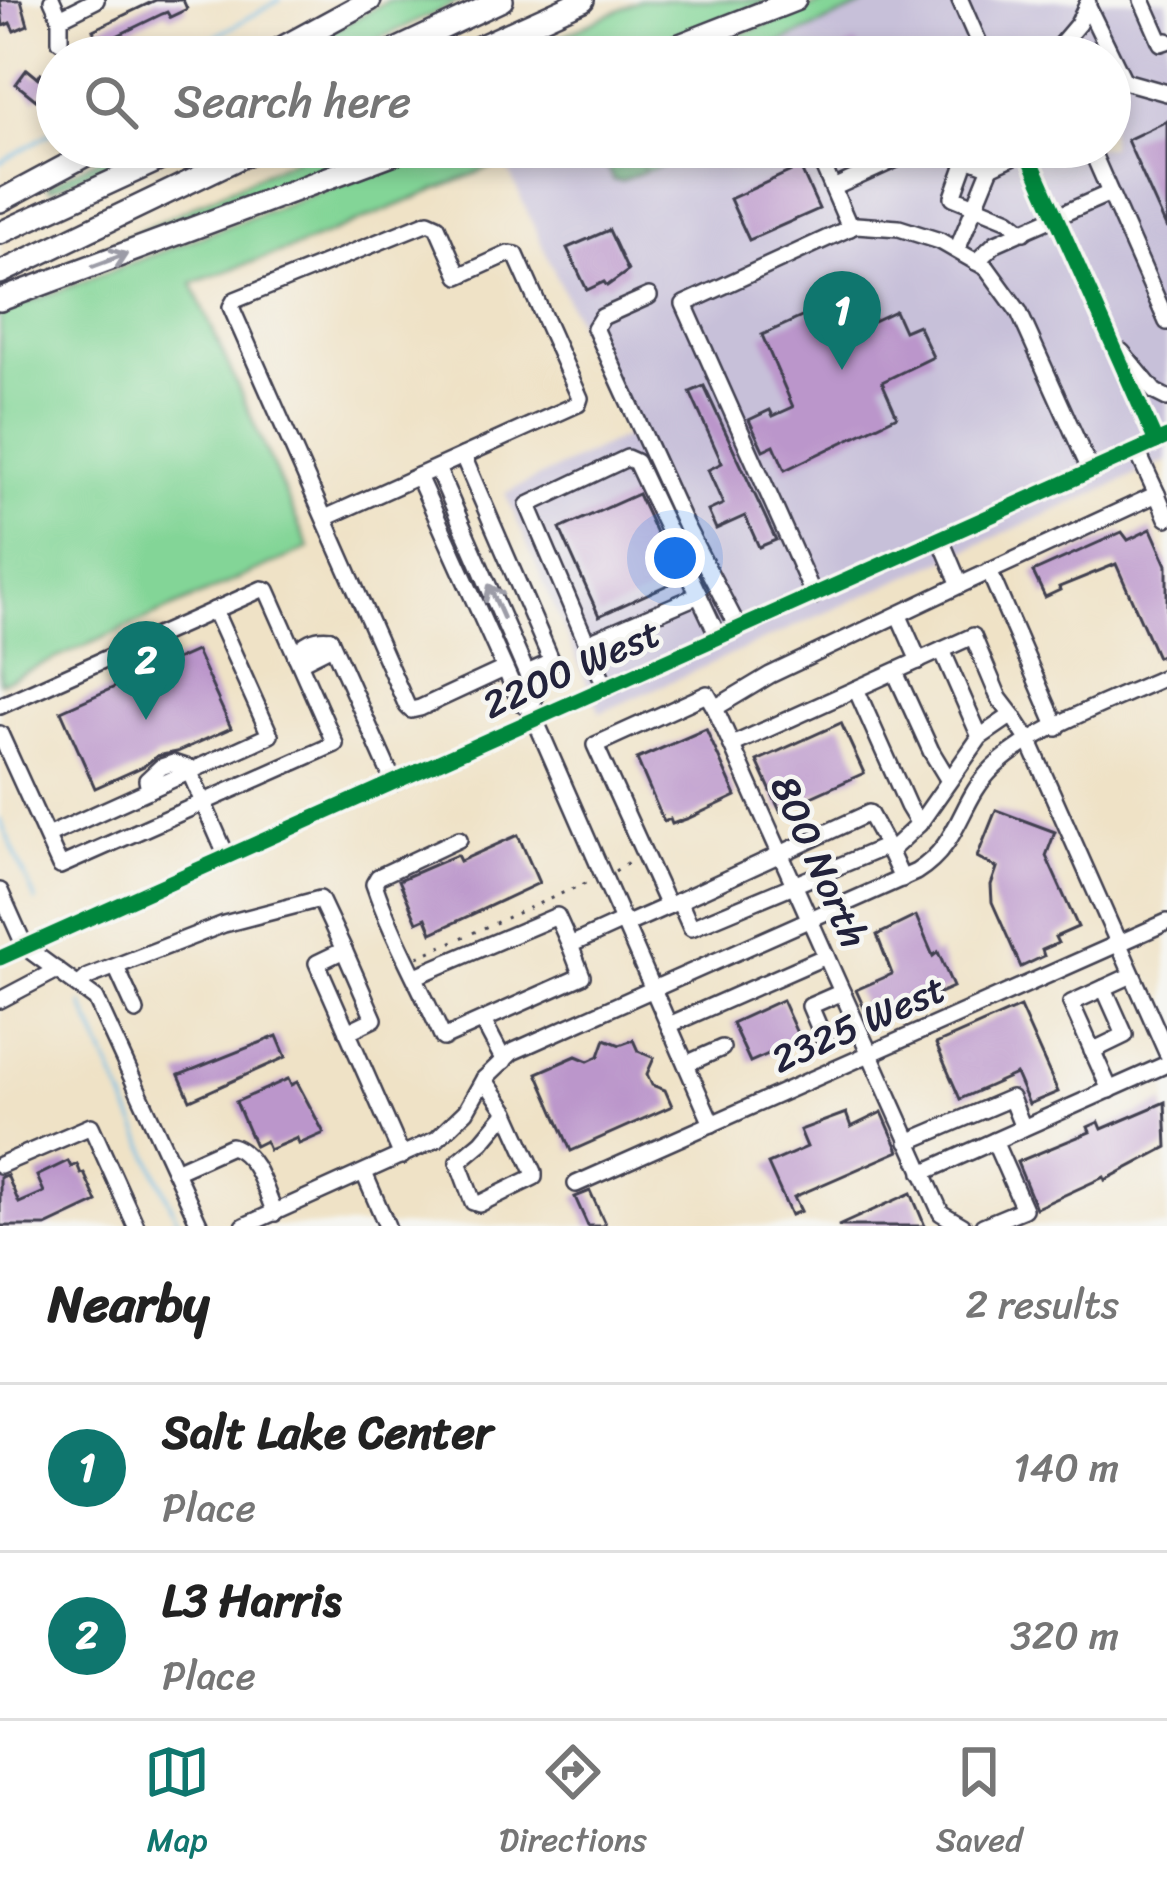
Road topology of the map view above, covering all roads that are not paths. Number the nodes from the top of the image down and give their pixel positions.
1 (52, 0) edge
2 (96, 0) edge
3 (370, 0) edge
4 (502, 0) edge
5 (583, 0) edge
6 (795, 0) edge
7 (960, 0) edge
8 (1142, 0) edge
9 (1088, 3) edge
10 (60, 18) junction
11 (60, 36) edge
12 (304, 36) edge
13 (426, 36) edge
14 (503, 36) edge
15 (703, 36) edge
16 (976, 36) edge
17 (1067, 36) edge
18 (1103, 36) edge
19 (1167, 40) edge
20 (1131, 83) edge
21 (1167, 93) edge
22 (62, 168) edge
23 (141, 168) edge
24 (218, 168) edge
25 (355, 168) edge
26 (824, 168) edge
27 (877, 168) edge
28 (963, 168) edge
29 (992, 168) edge
30 (1035, 168) edge
31 (1099, 168) edge
32 (833, 188) junction
33 (1110, 193) junction
34 (0, 201) edge
35 (976, 206) junction
36 (1056, 217) junction
37 (850, 228) junction
38 (1024, 232) junction
39 (0, 233) edge
40 (957, 250) junction
41 (976, 262) junction
42 (0, 273) edge
43 (650, 296) dead end
44 (0, 300) edge
45 (1167, 322) edge
46 (1109, 335) junction
47 (1167, 398) edge
48 (1161, 439) edge
49 (1137, 451) junction
50 (463, 456) junction
51 (437, 467) junction
52 (1091, 472) junction
53 (418, 476) junction
54 (1157, 494) junction
55 (325, 518) junction
56 (1167, 518) edge
57 (941, 539) junction
58 (989, 571) junction
59 (960, 585) junction
60 (699, 595) junction
61 (814, 596) junction
62 (214, 610) junction
63 (899, 616) junction
64 (739, 629) junction
65 (719, 638) junction
66 (587, 644) junction
67 (942, 650) junction
68 (296, 656) junction
69 (919, 661) junction
70 (504, 669) junction
71 (896, 672) junction
72 (527, 673) junction
73 (1167, 676) edge
74 (606, 688) junction
75 (856, 689) junction
76 (0, 706) edge
77 (715, 708) junction
78 (532, 714) junction
79 (1012, 715) junction
80 (1057, 728) junction
81 (0, 734) edge
82 (980, 737) junction
83 (1029, 741) junction
84 (732, 745) junction
85 (190, 772) junction
86 (948, 779) junction
87 (394, 783) junction
88 (203, 803) junction
89 (920, 824) junction
90 (47, 836) junction
91 (459, 839) dead end
92 (888, 849) junction
93 (780, 852) junction
94 (227, 857) junction
95 (902, 879) junction
96 (794, 884) junction
97 (0, 891) edge
98 (673, 903) junction
99 (810, 920) junction
100 (1167, 922) edge
101 (624, 923) junction
102 (1118, 944) junction
103 (570, 945) junction
104 (25, 946) junction
105 (344, 950) junction
106 (826, 956) junction
107 (0, 958) edge
108 (116, 967) junction
109 (57, 970) junction
110 (416, 976) junction
111 (1132, 976) junction
112 (80, 985) junction
113 (653, 988) junction
114 (1104, 988) junction
115 (842, 992) junction
116 (0, 1000) edge
117 (136, 1011) dead end
118 (483, 1021) junction
119 (669, 1025) junction
120 (347, 1032) junction
121 (824, 1039) dead end
122 (722, 1048) dead end
123 (1092, 1051) junction
124 (1167, 1053) edge
125 (869, 1054) junction
126 (504, 1060) junction
127 (686, 1064) junction
128 (1167, 1064) edge
129 (484, 1079) junction
130 (1110, 1090) junction
131 (507, 1112) junction
132 (712, 1124) junction
133 (1023, 1128) junction
134 (994, 1141) junction
135 (908, 1142) junction
136 (402, 1156) junction
137 (0, 1165) edge
138 (175, 1171) junction
139 (364, 1173) junction
140 (922, 1173) junction
141 (576, 1184) dead end
142 (274, 1213) junction
143 (136, 1226) edge
144 (200, 1226) edge
145 (244, 1226) edge
146 (387, 1226) edge
147 (963, 1226) edge
148 (983, 1226) edge

1 - 10 street
2 - 10 street
3 - 12 highway
4 - 13 highway
5 - 14 highway
6 - 15 highway
7 - 16 street
8 - 19 street
9 - 17 street
9 - 18 street
10 - 11 street
20 - 21 street
22 - 34 highway
23 - 39 highway
24 - 42 highway
44 -> 25 highway
26 - 32 street
27 - 32 street
28 - 35 street
29 - 35 street
30 - 36 street
31 - 33 street
32 - 37 street
33 - 36 street
33 - 45 street
35 - 38 street
35 - 40 street
36 - 38 street
36 - 46 street
37 - 40 street
37 - 61 street
38 - 41 street
40 - 41 street
41 - 52 street
43 - 64 street
46 - 47 street
46 - 48 street
48 - 49 street, 2200 West
49 - 52 street, 2200 West
49 - 54 street
50 - 51 street
50 - 55 street
50 - 72 street
51 - 53 street
72 -> 51 street
52 - 57 street, 2200 West
53 - 55 street
53 - 70 street
54 - 56 street
54 - 58 street
55 - 70 street
57 - 59 street
57 - 61 street, 2200 West
58 - 59 street
58 - 80 street
59 - 63 street
60 - 65 street
60 - 66 street
60 - 66 street
61 - 64 street, 2200 West
62 - 68 street
62 - 76 street
62 - 85 street
63 - 69 street
63 - 77 street
64 - 65 street, 2200 West
65 - 74 street, 2200 West
66 - 74 street
67 - 69 street
67 - 79 street
67 - 82 street
68 - 87 street
68 - 88 street
69 - 71 street
70 - 78 street
71 - 75 street
71 - 86 street
72 - 78 street
73 - 80 street
74 - 78 street, 2200 West
75 - 84 street
75 - 89 street
77 - 84 street, 800 North
77 - 98 street
78 - 87 street, 2200 West
78 - 101 street
79 - 82 street
79 - 83 street
80 - 83 street
81 - 90 street
82 - 86 street
83 - 95 street
83 - 102 street
84 - 93 street, 800 North
85 - 88 street
85 - 90 street
86 - 89 street
87 - 94 street, 2200 West
88 - 90 street
88 - 94 street
89 - 92 street
91 - 110 street
92 - 93 street
92 - 95 street
92 - 96 street
93 - 96 street, 800 North
93 - 98 street
94 - 104 street, 2200 West
95 - 99 street
96 - 98 street
96 - 99 street, 800 North
97 - 104 street
98 - 101 street
99 - 106 street, 800 North
99 - 113 street
100 - 102 street, 2325 West
101 - 103 street
101 - 113 street
102 - 111 street
102 - 125 street, 2325 West
103 - 110 street
103 - 118 street
104 - 107 street, 2200 West
104 - 109 street
105 - 108 street
105 - 120 street
105 - 120 street
106 - 115 street, 800 North
106 - 119 street
108 - 112 street
108 - 117 street
109 - 112 street
109 - 116 street
110 - 118 street
111 - 114 street
111 - 124 street
112 - 138 street
113 - 119 street
113 - 126 street
114 - 123 street
114 - 123 street
115 - 121 street
115 - 125 street, 800 North
118 - 126 street
119 - 127 street
120 - 136 street
122 - 127 street
123 - 130 street
125 - 132 street, 2325 West
125 - 135 street, 800 North
126 - 129 street
127 - 132 street
128 - 130 street
129 - 131 street
129 - 136 street
130 - 133 street
131 - 131 street
132 - 141 street, 2325 West
133 - 134 street
133 - 135 street
134 - 140 street
134 - 148 street
135 - 140 street, 800 North
136 - 139 street
137 - 143 street
138 - 142 street
138 - 144 street
139 - 142 street
139 - 146 street
140 - 147 street, 800 North
142 - 145 street

